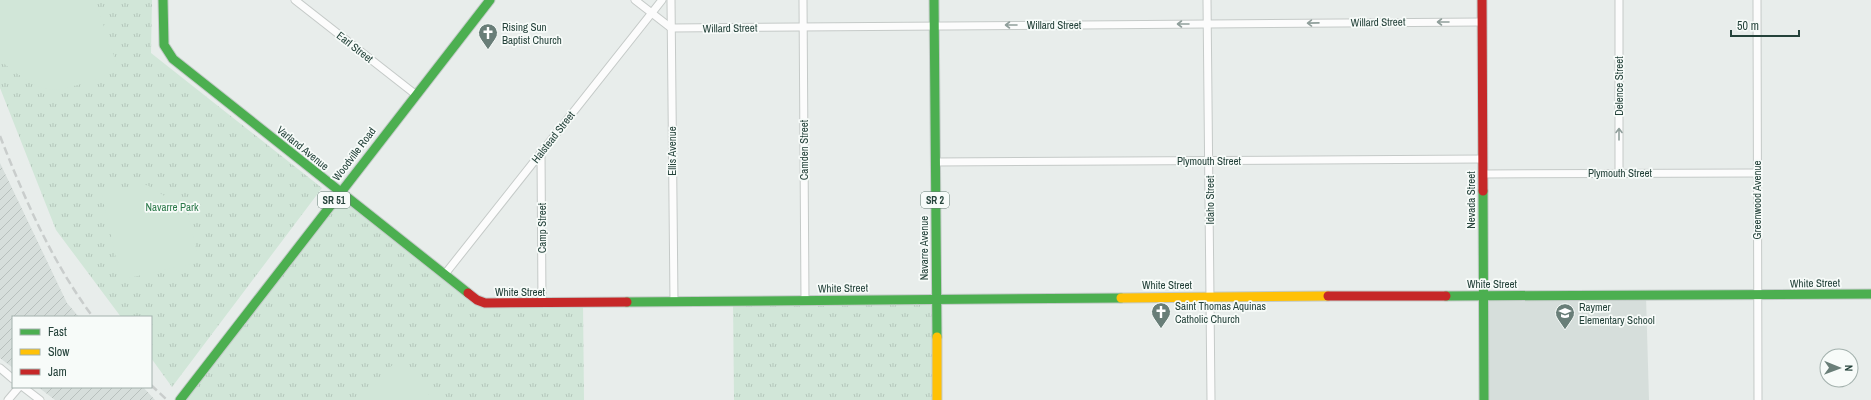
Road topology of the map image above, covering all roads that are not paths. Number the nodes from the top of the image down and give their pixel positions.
1 (163, 0) edge
2 (295, 0) edge
3 (490, 0) edge
4 (635, 0) edge
5 (662, 0) edge
6 (671, 0) edge
7 (803, 0) edge
8 (934, 0) edge
9 (1208, 0) edge
10 (1482, 0) edge
11 (1619, 0) edge
12 (1757, 0) edge
13 (651, 13) junction
14 (1482, 22) junction
15 (1208, 24) junction
16 (934, 26) junction
17 (803, 27) junction
18 (671, 28) junction
19 (415, 94) junction
20 (541, 152) junction
21 (1483, 159) junction
22 (1210, 161) junction
23 (935, 162) junction
24 (1619, 173) junction
25 (1757, 173) junction
26 (1483, 174) junction
27 (340, 192) junction
28 (445, 274) junction
29 (468, 293) joint
30 (1871, 294) edge
31 (1483, 296) junction
32 (1758, 296) junction
33 (1211, 297) junction
34 (936, 299) junction
35 (805, 301) junction
36 (674, 302) junction
37 (542, 304) junction
38 (0, 368) edge
39 (12, 378) edge
40 (17, 388) edge
41 (24, 388) edge
42 (8, 400) edge
43 (40, 400) edge
44 (180, 400) edge
45 (937, 400) edge
46 (1211, 400) edge
47 (1484, 400) edge
48 (1758, 400) edge

1 - 27 street, Varland Avenue
2 - 19 street, Earl Street
3 - 19 street, Woodville Road / SR 51
4 - 13 street
5 - 13 street, Halstead Street
6 - 18 street, Ellis Avenue
7 - 17 street, Camden Street
8 - 16 street, Navarre Avenue / SR 2
9 - 15 street, Idaho Street
10 - 14 street, Nevada Street
24 -> 11 street, Delence Street
12 - 25 street, Greenwood Avenue
13 - 18 street
13 - 20 street, Halstead Street
14 -> 15 street, Willard Street
14 - 21 street, Nevada Street
15 -> 16 street, Willard Street
15 - 22 street, Idaho Street
16 - 17 street, Willard Street
16 - 23 street, Navarre Avenue / SR 2
17 - 18 street, Willard Street
17 - 35 street, Camden Street
18 - 36 street, Ellis Avenue
19 - 27 street, Woodville Road / SR 51
20 - 28 street, Halstead Street
20 - 37 street, Camp Street
21 - 22 street, Plymouth Street
21 - 26 street, Nevada Street
22 - 23 street, Plymouth Street
22 - 33 street, Idaho Street
23 - 34 street, Navarre Avenue / SR 2
24 - 25 street, Plymouth Street
24 - 26 street, Plymouth Street
25 - 32 street, Greenwood Avenue
26 - 31 street, Nevada Street
27 - 28 street, Varland Avenue
27 - 44 street, Woodville Road / SR 51
28 - 29 street, Varland Avenue
29 - 37 street, White Street
30 - 32 street, White Street
31 - 32 street, White Street
31 - 33 street, White Street
31 - 47 street, Nevada Street
32 - 48 street, Greenwood Avenue
33 - 34 street, White Street
33 - 46 street, Idaho Street
34 - 35 street, White Street
34 - 45 street, Navarre Avenue / SR 2
35 - 36 street, White Street
36 - 37 street, White Street
38 - 39 street
40 - 42 street
41 - 43 street

